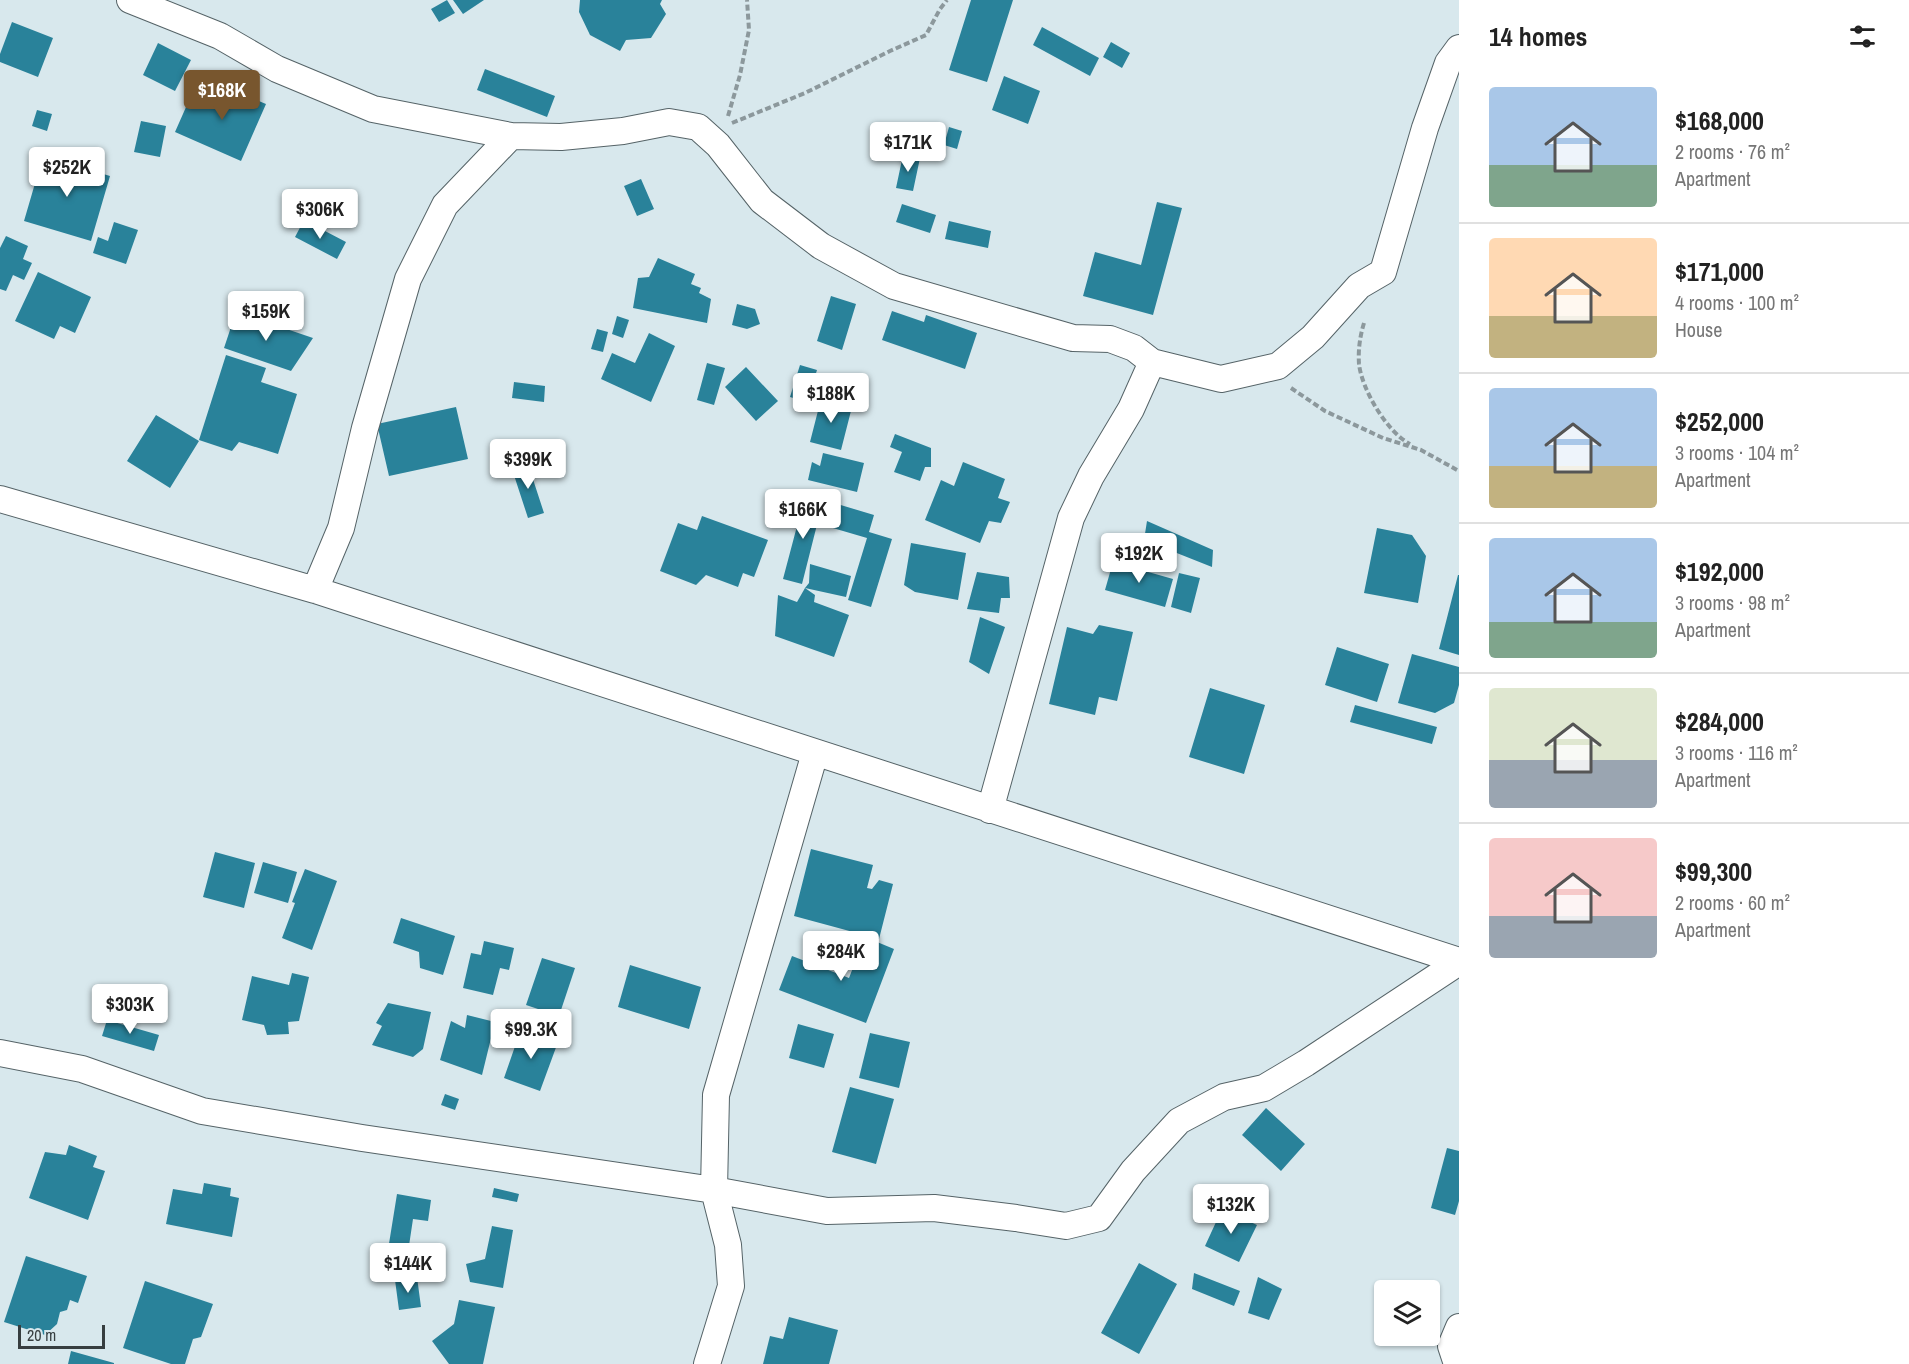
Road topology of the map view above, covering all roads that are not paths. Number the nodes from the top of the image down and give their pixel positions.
1 (130, 0) edge
2 (1459, 48) edge
3 (511, 136) junction
4 (1152, 362) junction
5 (0, 499) edge
6 (315, 590) junction
7 (815, 753) junction
8 (990, 810) junction
9 (1459, 961) edge
10 (0, 1053) edge
11 (714, 1190) junction
12 (1459, 1327) edge
13 (707, 1364) edge
14 (1456, 1364) edge

1 - 3 street
2 - 4 street
3 - 4 street
3 - 6 street
4 - 8 street
5 - 6 street
6 - 7 street
7 - 8 street
7 - 11 street
8 - 9 street
9 - 11 street
10 - 11 street
11 - 13 street
12 - 14 street

